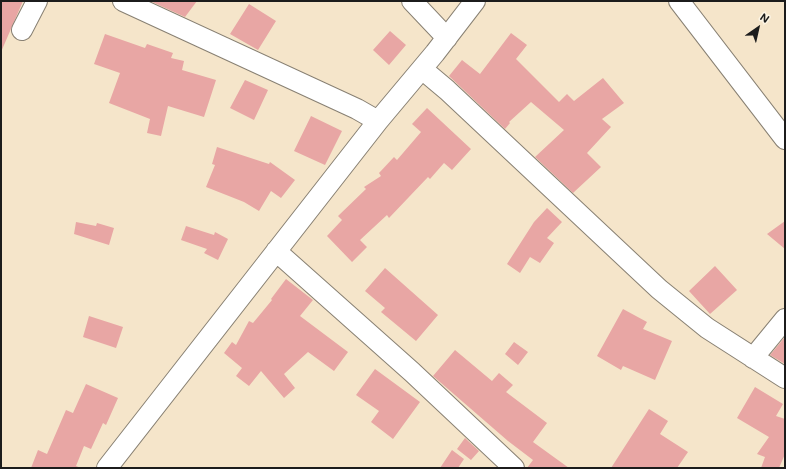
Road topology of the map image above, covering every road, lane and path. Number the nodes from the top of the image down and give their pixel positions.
1 (37, 1) edge
2 (123, 1) edge
3 (412, 1) edge
4 (475, 1) edge
5 (679, 1) edge
6 (22, 30) dead end
7 (447, 38) junction
8 (422, 69) junction
9 (378, 121) junction
10 (785, 139) edge
11 (276, 251) junction
12 (785, 319) edge
13 (753, 358) junction
14 (785, 378) edge
15 (107, 468) edge
16 (514, 468) edge

1 - 6 street
2 - 9 street
3 - 7 street
4 - 7 street
5 - 10 street
7 - 8 street
8 - 9 street
8 - 13 street
9 - 11 street
11 - 15 street
11 - 16 street
12 - 13 street
13 - 14 street

